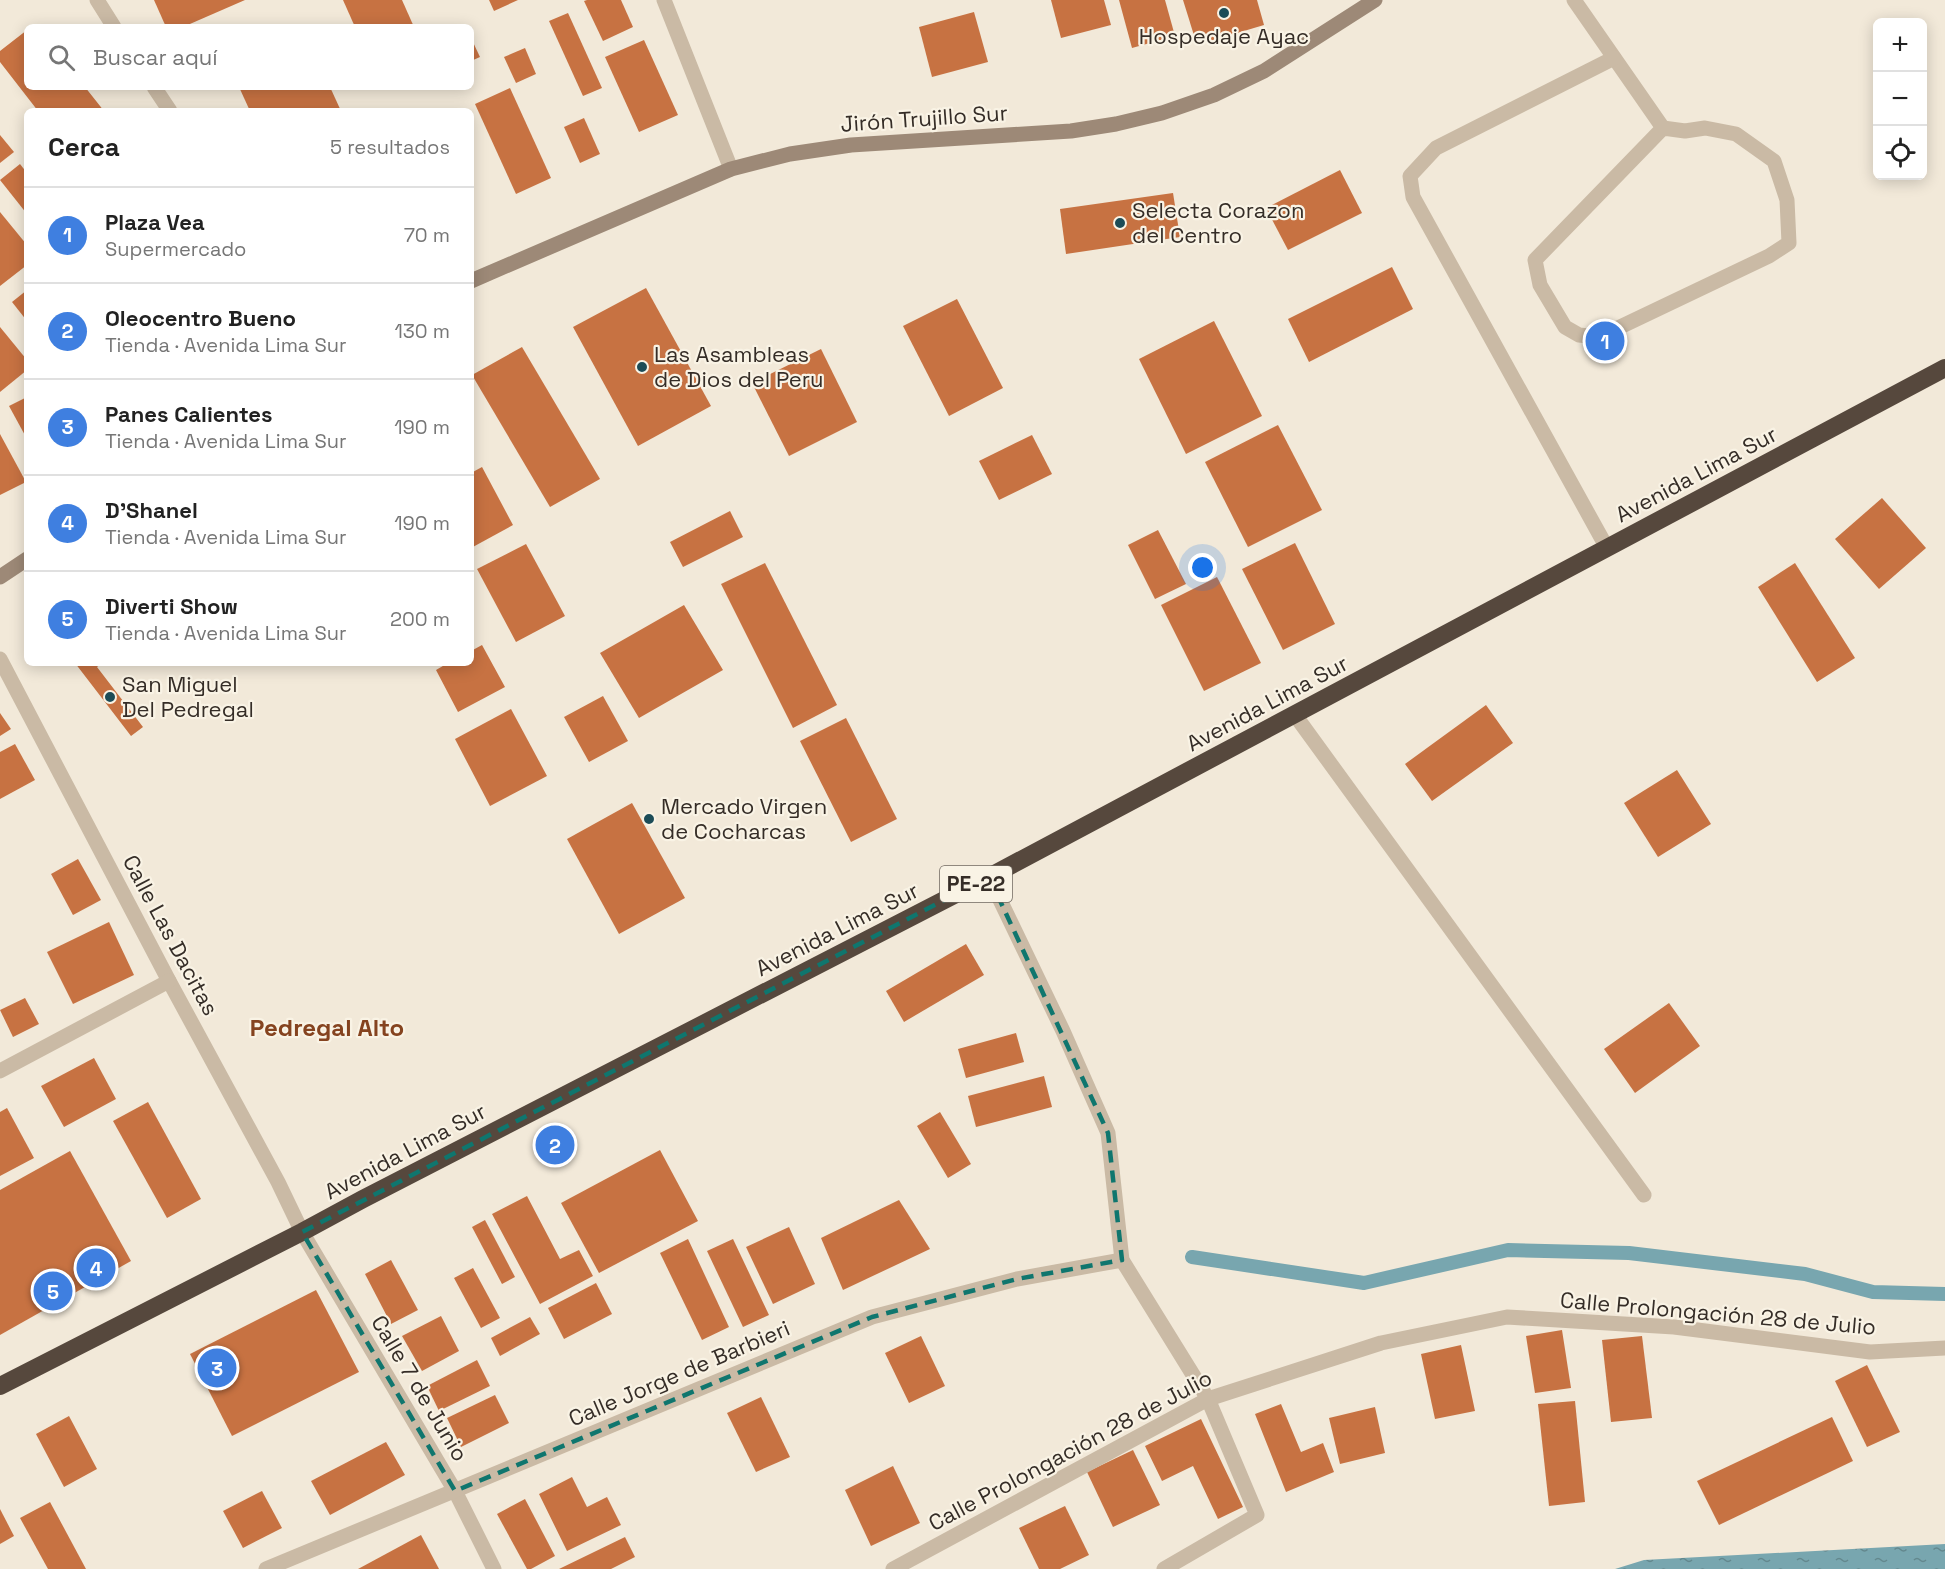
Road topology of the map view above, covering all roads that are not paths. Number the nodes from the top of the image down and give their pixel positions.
1 (97, 0) edge
2 (664, 0) edge
3 (1375, 0) edge
4 (1574, 0) edge
5 (112, 24) edge
6 (1614, 58) junction
7 (156, 90) edge
8 (168, 108) edge
9 (1663, 128) junction
10 (731, 169) junction
11 (474, 280) edge
12 (1945, 368) edge
13 (1607, 548) junction
14 (24, 560) edge
15 (0, 577) edge
16 (0, 659) edge
17 (1295, 715) junction
18 (989, 877) junction
19 (169, 981) junction
20 (0, 1071) edge
21 (1644, 1195) dead end
22 (302, 1233) junction
23 (1122, 1260) junction
24 (1945, 1348) edge
25 (0, 1386) edge
26 (1208, 1399) junction
27 (455, 1491) junction
28 (266, 1569) edge
29 (495, 1569) edge
30 (893, 1569) edge
31 (1164, 1569) edge

1 - 5 street
2 - 10 street
3 - 10 street, Jirón Trujillo Sur
4 - 6 street
6 - 9 street
6 - 13 street
7 - 8 street
9 - 9 street
10 - 11 street, Jirón Trujillo Sur
12 - 13 highway, Avenida Lima Sur / PE-22
13 - 17 highway, Avenida Lima Sur / PE-22
14 - 15 street
16 - 19 street, Calle Las Dacitas
17 - 18 highway, Avenida Lima Sur / PE-22
17 - 21 street
18 - 22 highway, Avenida Lima Sur / PE-22
18 - 23 street
19 - 20 street
19 - 22 street, Calle Las Dacitas
22 - 25 highway, Avenida Lima Sur / PE-22
22 - 27 street, Calle 7 de Junio
23 - 26 street
23 - 27 street, Calle Jorge de Barbieri
24 - 26 street, Calle Prolongación 28 de Julio
26 - 30 street, Calle Prolongación 28 de Julio
26 - 31 street
27 - 28 street, Calle Jorge de Barbieri
27 - 29 street, Calle 7 de Junio

